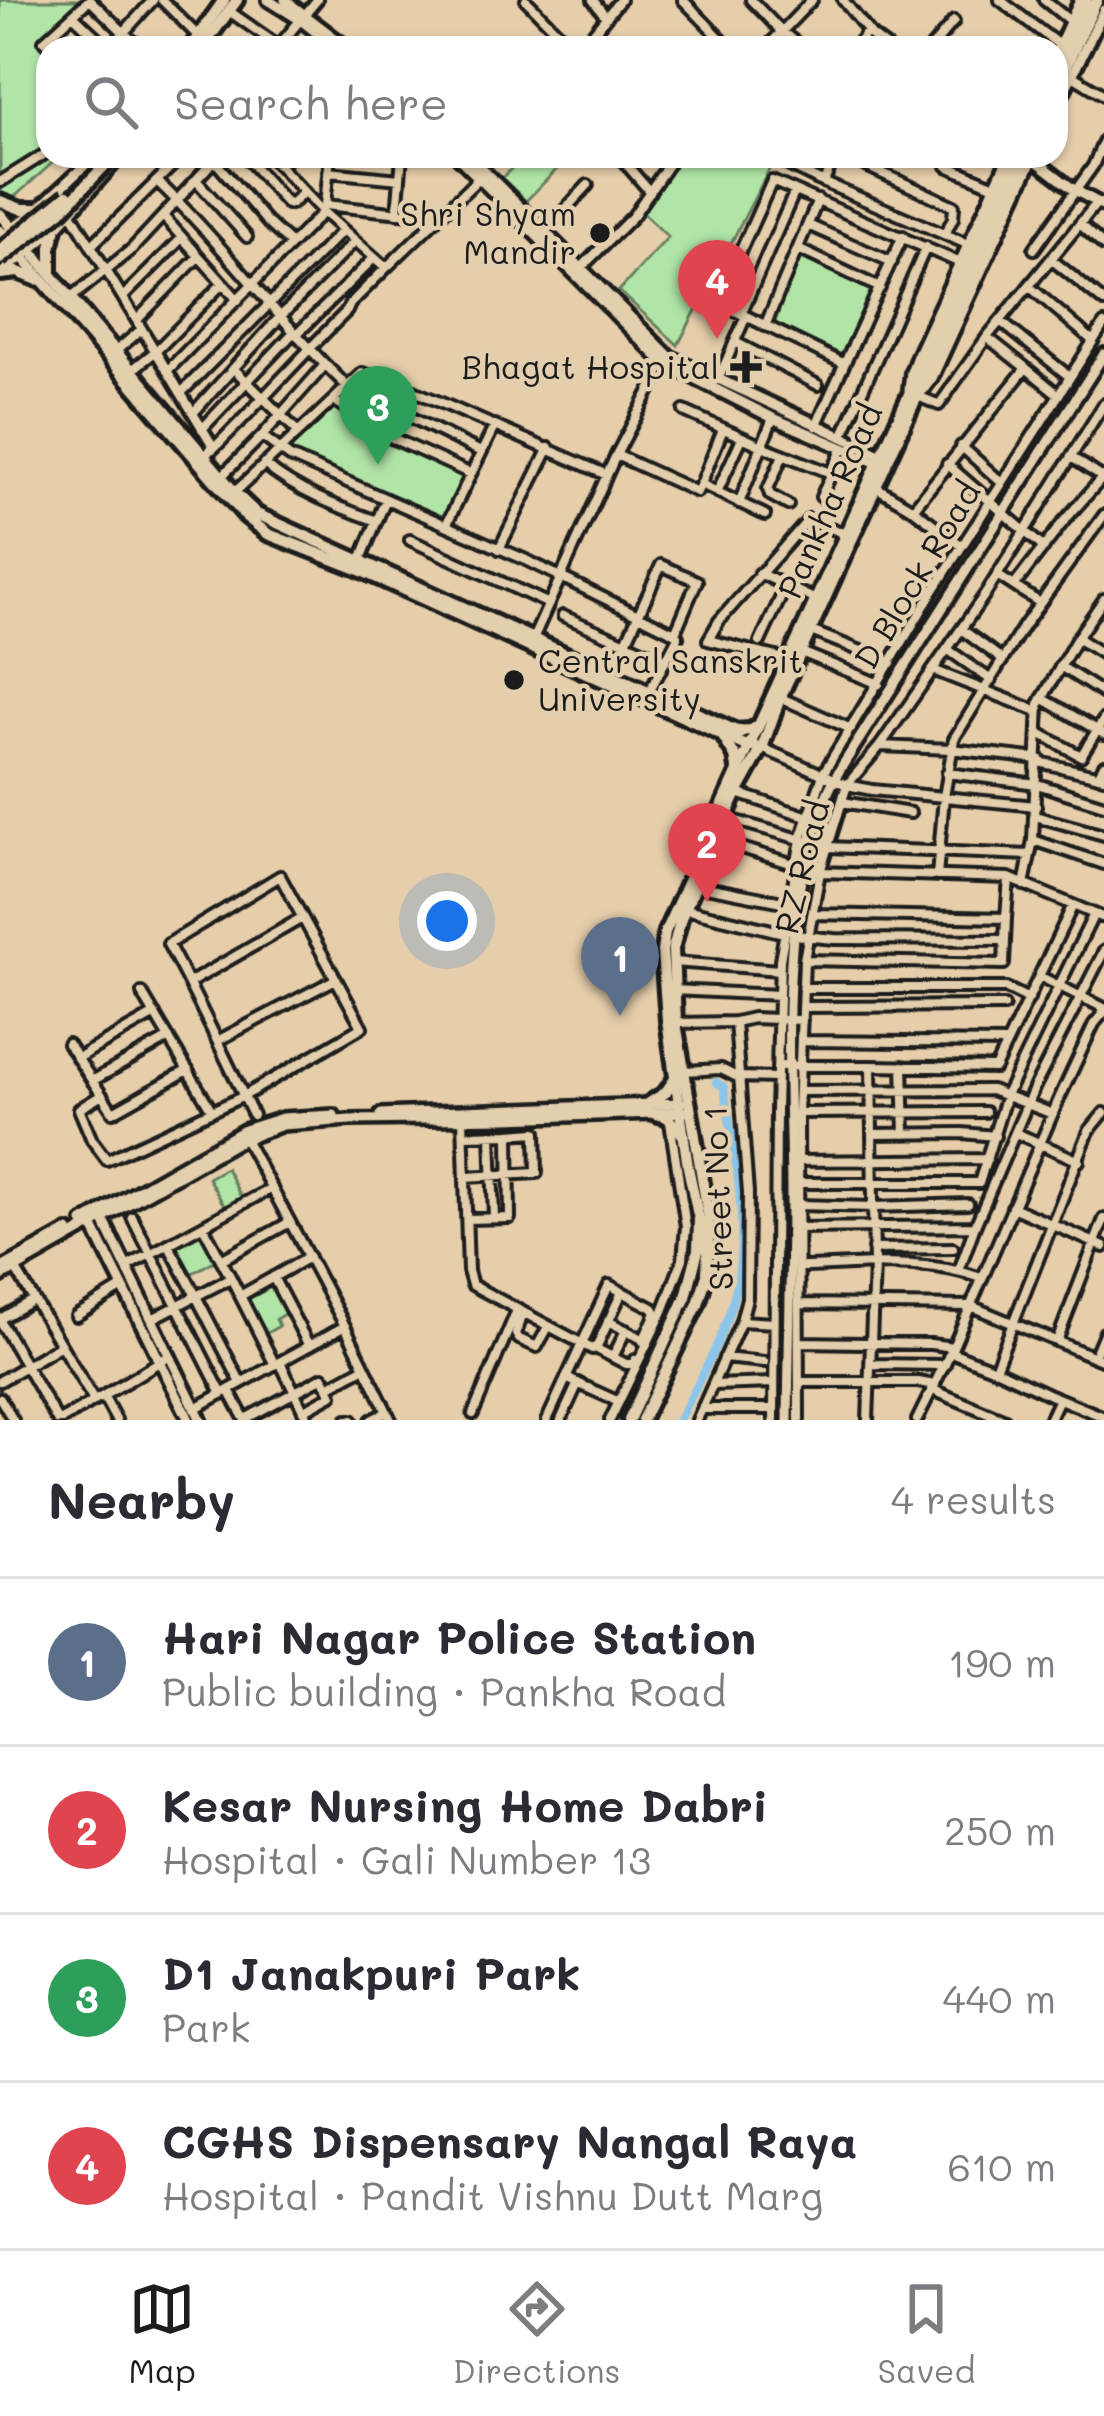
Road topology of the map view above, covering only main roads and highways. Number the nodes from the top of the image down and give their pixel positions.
1 (1083, 0) edge
2 (1097, 0) edge
3 (230, 4) edge
4 (203, 36) edge
5 (1068, 37) edge
6 (1068, 62) edge
7 (99, 168) edge
8 (1019, 168) edge
9 (0, 201) edge
10 (38, 209) road end
11 (0, 214) edge
12 (56, 228) road end
13 (4, 233) edge
14 (0, 256) edge
15 (1, 275) edge
16 (46, 277) junction
17 (883, 461) junction
18 (531, 643) junction
19 (759, 725) junction
20 (735, 730) junction
21 (722, 735) junction
22 (755, 744) junction
23 (738, 771) junction
24 (680, 1074) junction
25 (682, 1110) junction
26 (629, 1420) edge
27 (642, 1420) edge

1 - 5 main road
2 - 6 main road
3 - 4 main road
7 - 14 main road, bridge
8 - 17 main road, Pankha Road
9 - 10 main road
11 - 13 main road
12 - 16 main road
13 - 16 main road
15 - 16 main road
16 - 18 main road
16 - 18 main road
17 - 19 main road, Pankha Road
17 - 22 main road, Pankha Road
18 - 20 main road
18 - 21 main road
19 - 20 main road
19 - 22 main road, Pankha Road
20 - 22 main road
21 - 22 main road
21 - 23 main road
22 - 23 main road, Pankha Road
22 - 24 main road, Pankha Road
23 - 24 main road, Pankha Road
24 - 25 main road, Pankha Road
24 - 25 main road
25 - 26 main road, Pankha Road
25 - 27 main road, Pankha Road

